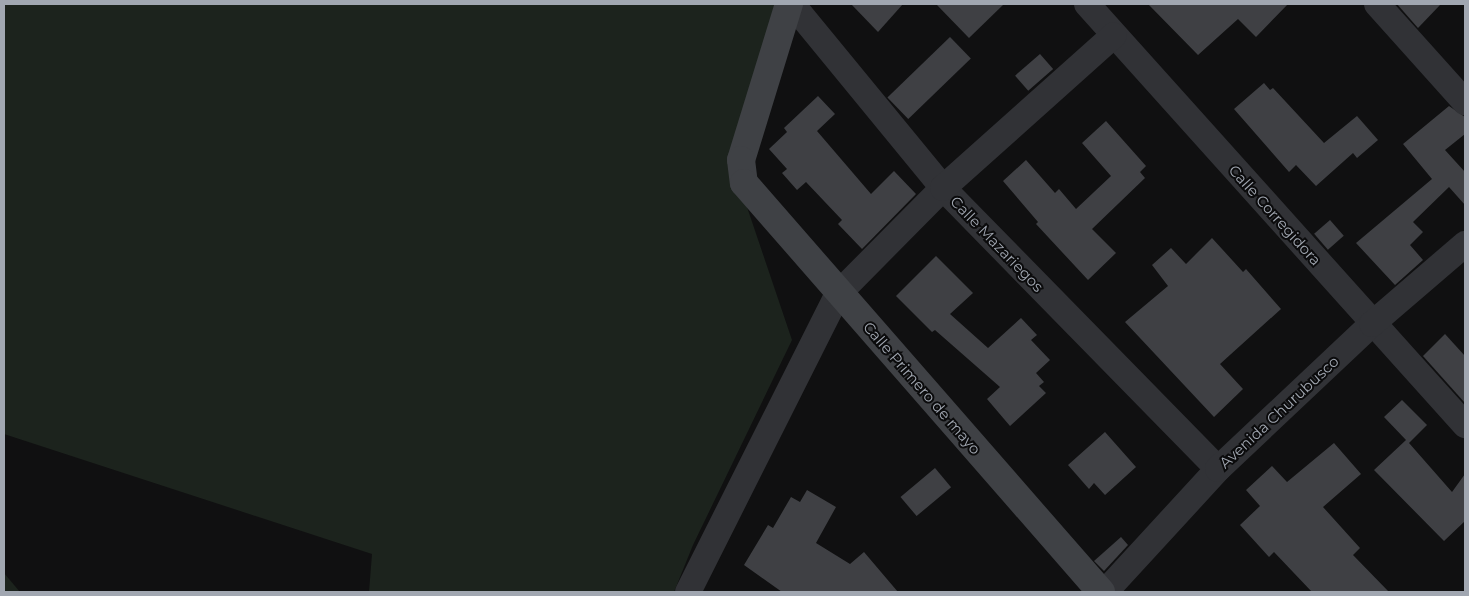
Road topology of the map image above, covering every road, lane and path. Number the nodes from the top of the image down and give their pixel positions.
1 (790, 4) edge
2 (1087, 4) edge
3 (1377, 4) edge
4 (1114, 35) junction
5 (1465, 102) edge
6 (943, 188) junction
7 (1465, 244) edge
8 (838, 294) junction
9 (1372, 324) junction
10 (1465, 425) edge
11 (1218, 469) junction
12 (688, 592) edge
13 (1101, 592) edge
14 (1105, 592) edge

1 - 6 street, Calle Mazariegos
1 - 8 street, Calle Primero de mayo
2 - 4 street, Calle Corregidora
3 - 5 street
4 - 6 street
4 - 9 street, Calle Corregidora
6 - 8 street
6 - 11 street, Calle Mazariegos
7 - 9 street, Avenida Churubusco
8 - 12 street
8 - 13 street, Calle Primero de mayo
9 - 10 street, Calle Corregidora
9 - 11 street, Avenida Churubusco
11 - 14 street, Avenida Churubusco

